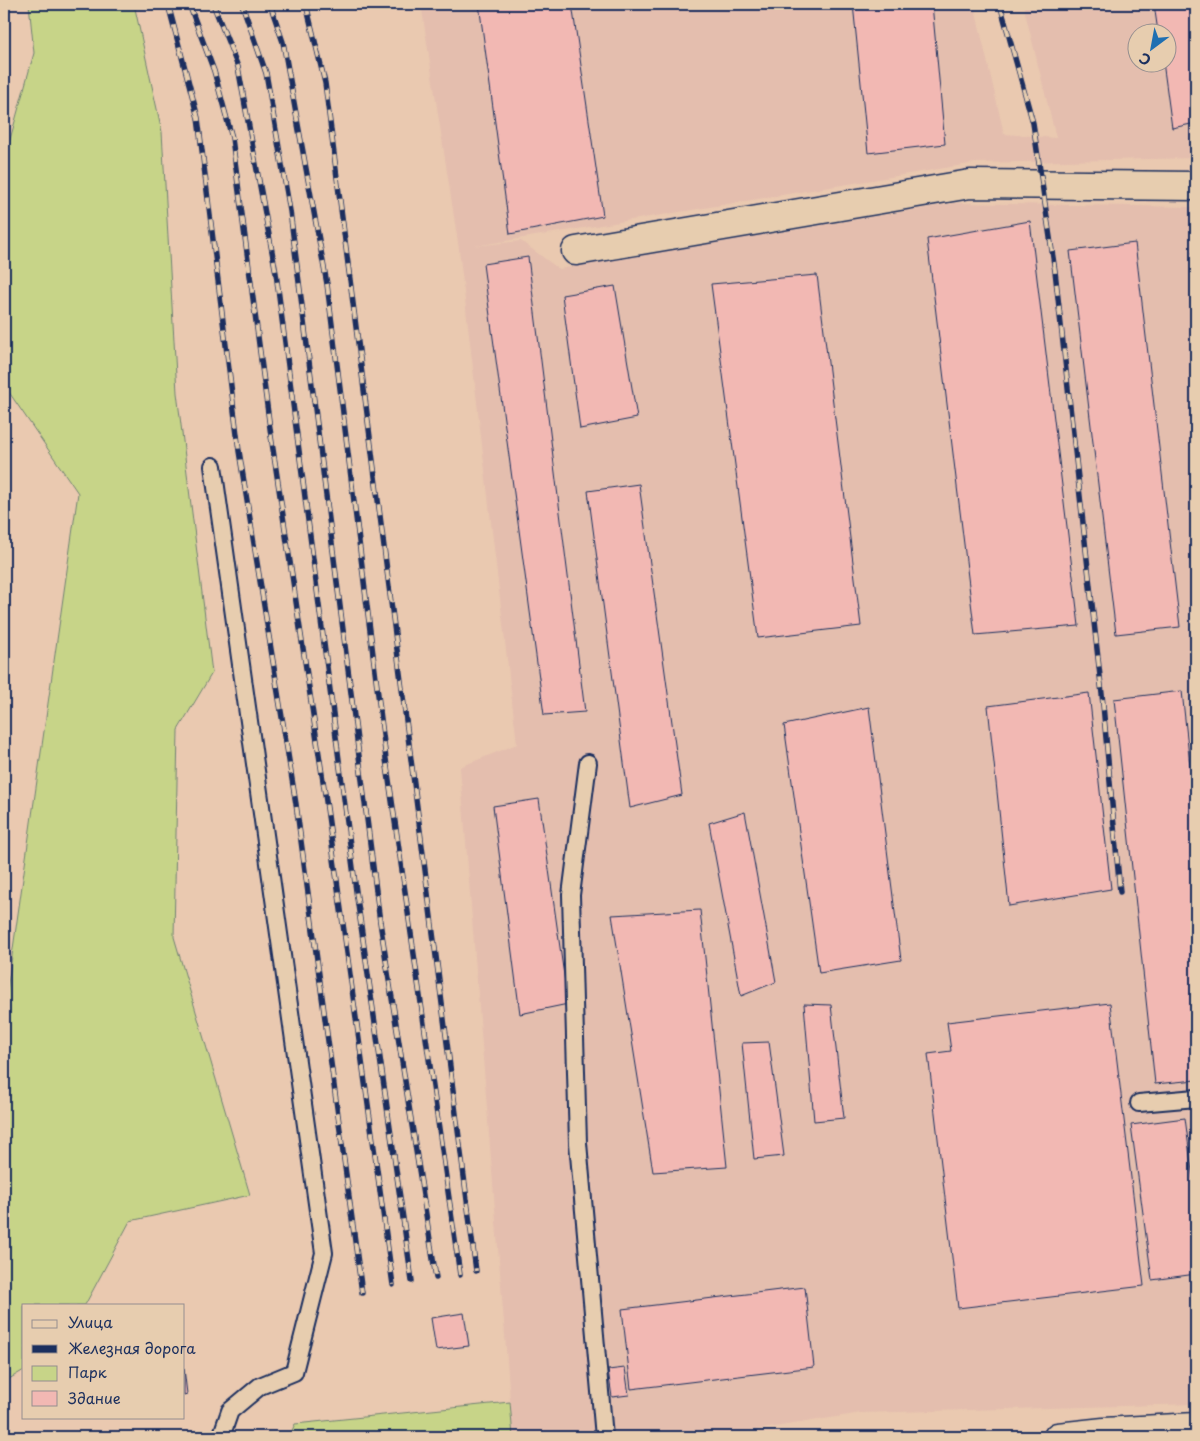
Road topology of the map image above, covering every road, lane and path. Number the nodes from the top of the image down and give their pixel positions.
1 (1196, 186) edge
2 (576, 251) dead end
3 (213, 466) dead end
4 (588, 763) dead end
5 (1196, 1098) edge
6 (1139, 1103) dead end
7 (1196, 1427) edge
8 (222, 1437) edge
9 (604, 1437) edge
10 (1058, 1437) edge

1 - 2 street
3 - 8 lane
4 - 9 lane
5 - 6 lane
7 - 10 street

